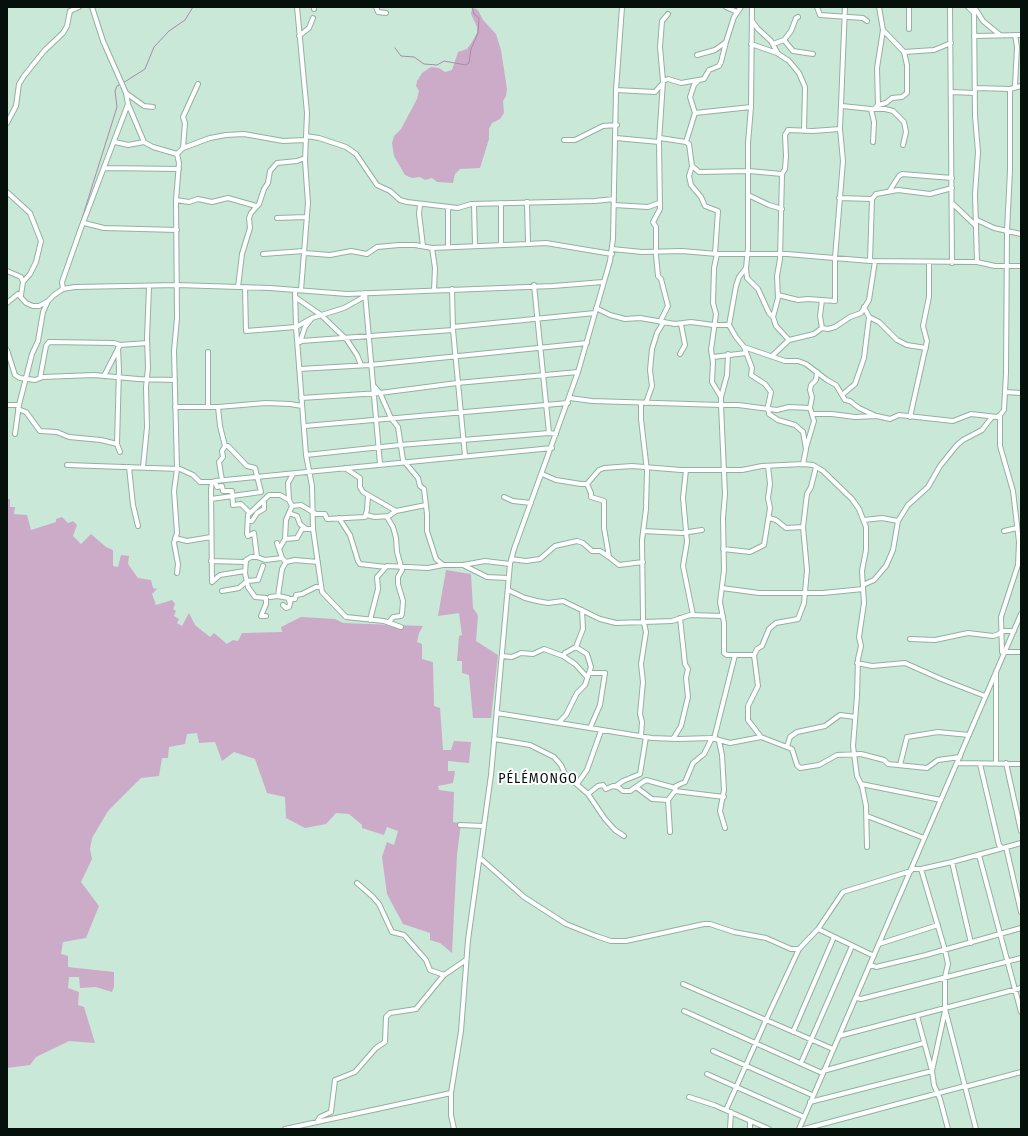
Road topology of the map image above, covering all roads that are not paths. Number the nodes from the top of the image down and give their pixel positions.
1 (79, 7) edge
2 (92, 7) edge
3 (297, 7) edge
4 (376, 7) edge
5 (622, 7) edge
6 (726, 7) edge
7 (741, 7) edge
8 (752, 7) edge
9 (817, 7) edge
10 (845, 7) edge
11 (879, 7) edge
12 (909, 7) edge
13 (950, 7) edge
14 (968, 7) edge
15 (974, 7) edge
16 (738, 12) junction
17 (386, 13) dead end
18 (974, 13) junction
19 (668, 14) dead end
20 (798, 17) dead end
21 (313, 18) dead end
22 (844, 18) junction
23 (751, 20) junction
24 (867, 22) dead end
25 (909, 29) dead end
26 (883, 30) junction
27 (1000, 35) junction
28 (1015, 35) junction
29 (1021, 35) edge
30 (299, 36) junction
31 (974, 36) junction
32 (784, 40) junction
33 (726, 42) junction
34 (951, 43) junction
35 (751, 44) junction
36 (773, 44) junction
37 (904, 52) junction
38 (777, 53) junction
39 (813, 54) dead end
40 (697, 55) dead end
41 (698, 81) junction
42 (663, 82) junction
43 (198, 84) dead end
44 (1015, 86) junction
45 (1021, 86) edge
46 (1010, 88) junction
47 (616, 90) junction
48 (975, 91) junction
49 (951, 92) junction
50 (126, 93) junction
51 (128, 104) junction
52 (878, 105) junction
53 (842, 106) junction
54 (153, 107) dead end
55 (751, 107) junction
56 (873, 109) junction
57 (694, 113) junction
58 (7, 123) edge
59 (617, 125) junction
60 (840, 129) junction
61 (804, 131) junction
62 (305, 138) junction
63 (616, 138) junction
64 (564, 140) dead end
65 (660, 140) junction
66 (115, 142) junction
67 (144, 142) junction
68 (686, 142) junction
69 (873, 142) dead end
70 (903, 145) dead end
71 (183, 148) junction
72 (177, 154) junction
73 (305, 158) junction
74 (692, 166) junction
75 (104, 168) junction
76 (179, 169) junction
77 (749, 171) junction
78 (782, 174) junction
79 (952, 178) junction
80 (952, 188) junction
81 (890, 190) junction
82 (7, 192) edge
83 (748, 194) junction
84 (839, 198) junction
85 (614, 199) junction
86 (872, 199) junction
87 (176, 200) junction
88 (527, 202) junction
89 (952, 202) junction
90 (501, 203) junction
91 (659, 203) junction
92 (474, 204) junction
93 (614, 204) junction
94 (420, 205) junction
95 (256, 206) junction
96 (448, 208) junction
97 (782, 208) junction
98 (306, 217) junction
99 (276, 218) dead end
100 (977, 220) junction
101 (84, 223) junction
102 (976, 226) junction
103 (177, 230) junction
104 (1007, 231) junction
105 (1021, 234) edge
106 (501, 244) junction
107 (528, 244) junction
108 (475, 245) junction
109 (423, 246) junction
110 (448, 246) junction
111 (432, 248) junction
112 (656, 251) junction
113 (304, 252) junction
114 (612, 252) junction
115 (263, 254) dead end
116 (716, 254) junction
117 (779, 254) junction
118 (748, 255) junction
119 (835, 258) junction
120 (872, 261) junction
121 (929, 262) junction
122 (977, 262) junction
123 (952, 263) junction
124 (1006, 266) junction
125 (1021, 266) edge
126 (746, 268) junction
127 (7, 271) edge
128 (23, 282) junction
129 (603, 282) junction
130 (534, 285) junction
131 (177, 286) junction
132 (149, 287) junction
133 (238, 287) junction
134 (245, 287) junction
135 (63, 289) junction
136 (452, 289) junction
137 (295, 290) junction
138 (301, 290) junction
139 (434, 290) junction
140 (365, 293) junction
141 (21, 295) junction
142 (778, 295) junction
143 (295, 297) junction
144 (822, 300) junction
145 (48, 301) junction
146 (7, 303) edge
147 (864, 306) junction
148 (596, 308) junction
149 (595, 313) junction
150 (321, 315) junction
151 (773, 317) junction
152 (869, 317) junction
153 (312, 318) junction
154 (538, 319) junction
155 (662, 322) junction
156 (681, 324) junction
157 (715, 325) junction
158 (729, 325) junction
159 (296, 326) junction
160 (453, 328) junction
161 (822, 328) junction
162 (344, 337) junction
163 (368, 337) junction
164 (788, 340) junction
165 (301, 341) junction
166 (147, 343) junction
167 (587, 343) junction
168 (119, 346) junction
169 (297, 347) junction
170 (744, 347) junction
171 (541, 348) junction
172 (926, 348) junction
173 (7, 350) edge
174 (208, 352) dead end
175 (746, 353) junction
176 (680, 354) dead end
177 (728, 354) junction
178 (772, 356) junction
179 (455, 357) junction
180 (712, 357) junction
181 (361, 364) junction
182 (370, 365) junction
183 (299, 370) junction
184 (578, 372) junction
185 (817, 372) junction
186 (104, 376) junction
187 (544, 376) junction
188 (118, 377) junction
189 (26, 378) junction
190 (40, 379) junction
191 (147, 379) junction
192 (175, 380) junction
193 (457, 383) junction
194 (373, 385) junction
195 (373, 392) junction
196 (1005, 392) junction
197 (380, 393) junction
198 (1021, 393) edge
199 (842, 395) junction
200 (722, 397) junction
201 (301, 398) junction
202 (570, 398) junction
203 (568, 403) junction
204 (641, 403) junction
205 (646, 403) junction
206 (546, 404) junction
207 (7, 405) edge
208 (208, 406) junction
209 (302, 406) junction
210 (722, 406) junction
211 (19, 407) junction
212 (175, 407) junction
213 (218, 407) junction
214 (810, 408) junction
215 (768, 409) junction
216 (460, 412) junction
217 (812, 414) junction
218 (1000, 415) junction
219 (877, 416) junction
220 (910, 417) junction
221 (992, 417) junction
222 (391, 418) junction
223 (376, 419) junction
224 (305, 426) junction
225 (549, 433) junction
226 (15, 434) dead end
227 (556, 434) junction
228 (464, 440) junction
229 (117, 444) junction
230 (400, 445) junction
231 (225, 446) junction
232 (378, 448) junction
233 (552, 448) junction
234 (806, 449) junction
235 (120, 452) dead end
236 (306, 455) junction
237 (465, 456) junction
238 (406, 462) junction
239 (380, 464) junction
240 (803, 464) junction
241 (68, 465) dead end
242 (768, 466) junction
243 (129, 467) junction
244 (143, 467) junction
245 (816, 467) junction
246 (345, 468) junction
247 (647, 468) junction
248 (177, 469) junction
249 (686, 470) junction
250 (723, 470) junction
251 (308, 472) junction
252 (294, 473) junction
253 (542, 474) junction
254 (258, 478) junction
255 (222, 480) junction
256 (214, 481) junction
257 (587, 484) junction
258 (261, 492) junction
259 (269, 495) junction
260 (368, 495) junction
261 (232, 496) junction
262 (504, 497) dead end
263 (211, 499) junction
264 (289, 500) junction
265 (264, 502) junction
266 (531, 504) junction
267 (292, 506) junction
268 (426, 506) junction
269 (312, 511) junction
270 (396, 511) junction
271 (250, 513) junction
272 (289, 513) junction
273 (366, 515) junction
274 (387, 516) junction
275 (339, 518) junction
276 (769, 518) junction
277 (864, 520) junction
278 (248, 521) junction
279 (898, 521) junction
280 (138, 526) dead end
281 (803, 527) junction
282 (305, 528) junction
283 (1017, 528) junction
284 (313, 529) junction
285 (702, 530) dead end
286 (643, 531) junction
287 (1004, 531) dead end
288 (686, 532) junction
289 (210, 537) junction
290 (175, 538) junction
291 (285, 539) junction
292 (278, 543) dead end
293 (279, 549) junction
294 (724, 549) junction
295 (257, 557) junction
296 (609, 557) junction
297 (282, 558) junction
298 (511, 559) junction
299 (211, 562) junction
300 (245, 562) junction
301 (286, 562) junction
302 (318, 562) junction
303 (643, 562) junction
304 (510, 564) junction
305 (443, 565) junction
306 (463, 565) junction
307 (263, 566) dead end
308 (387, 566) junction
309 (400, 566) junction
310 (245, 571) junction
311 (177, 573) dead end
312 (508, 578) junction
313 (247, 580) junction
314 (321, 587) junction
315 (863, 587) junction
316 (722, 588) junction
317 (508, 590) junction
318 (222, 591) dead end
319 (806, 593) junction
320 (278, 596) junction
321 (270, 597) dead end
322 (290, 603) junction
323 (283, 605) dead end
324 (582, 610) junction
325 (1021, 614) edge
326 (266, 616) dead end
327 (694, 616) junction
328 (723, 616) junction
329 (680, 618) junction
330 (370, 620) junction
331 (389, 622) junction
332 (645, 622) junction
333 (401, 627) dead end
334 (1014, 630) junction
335 (1002, 631) junction
336 (910, 639) dead end
337 (576, 647) junction
338 (1021, 652) edge
339 (1003, 653) junction
340 (735, 655) junction
341 (754, 655) junction
342 (502, 656) junction
343 (563, 656) junction
344 (858, 663) junction
345 (996, 671) junction
346 (588, 675) junction
347 (985, 696) junction
348 (497, 713) junction
349 (855, 717) junction
350 (559, 722) junction
351 (590, 728) junction
352 (601, 731) junction
353 (969, 735) junction
354 (644, 737) junction
355 (761, 737) junction
356 (713, 738) junction
357 (494, 739) junction
358 (672, 739) junction
359 (719, 741) junction
360 (787, 747) junction
361 (853, 755) junction
362 (960, 757) junction
363 (958, 763) junction
364 (996, 763) junction
365 (1006, 763) junction
366 (980, 764) junction
367 (1021, 764) edge
368 (900, 765) junction
369 (577, 784) junction
370 (861, 784) junction
371 (616, 786) junction
372 (636, 787) junction
373 (675, 789) junction
374 (588, 794) junction
375 (724, 797) junction
376 (668, 800) junction
377 (940, 800) junction
378 (867, 816) junction
379 (460, 825) dead end
380 (483, 826) junction
381 (725, 828) dead end
382 (1021, 830) edge
383 (670, 832) dead end
384 (624, 836) dead end
385 (924, 838) junction
386 (1021, 843) edge
387 (867, 847) dead end
388 (1004, 848) junction
389 (979, 855) junction
390 (480, 858) junction
391 (952, 862) junction
392 (921, 869) junction
393 (911, 870) junction
394 (357, 883) dead end
395 (1021, 912) edge
396 (938, 925) junction
397 (1021, 928) edge
398 (818, 929) junction
399 (1001, 934) junction
400 (834, 937) junction
401 (971, 943) junction
402 (879, 944) junction
403 (852, 946) junction
404 (799, 949) junction
405 (945, 950) junction
406 (874, 956) junction
407 (1021, 958) edge
408 (466, 960) junction
409 (1008, 962) junction
410 (871, 965) junction
411 (444, 975) junction
412 (945, 977) junction
413 (683, 984) dead end
414 (1021, 988) edge
415 (1015, 990) junction
416 (856, 998) junction
417 (945, 1009) junction
418 (684, 1011) dead end
419 (1021, 1012) edge
420 (917, 1016) junction
421 (766, 1020) junction
422 (793, 1032) junction
423 (839, 1036) junction
424 (812, 1040) junction
425 (756, 1043) junction
426 (924, 1043) junction
427 (833, 1049) junction
428 (713, 1051) dead end
429 (801, 1063) junction
430 (747, 1065) junction
431 (932, 1071) junction
432 (823, 1072) junction
433 (1021, 1072) edge
434 (707, 1074) dead end
435 (737, 1087) junction
436 (965, 1087) junction
437 (451, 1093) junction
438 (938, 1094) junction
439 (812, 1095) junction
440 (689, 1097) dead end
441 (810, 1102) junction
442 (729, 1111) junction
443 (804, 1117) junction
444 (750, 1121) junction
445 (317, 1122) junction
446 (285, 1129) edge
447 (454, 1129) edge
448 (730, 1129) edge
449 (750, 1129) edge
450 (769, 1129) edge
451 (799, 1129) edge
452 (804, 1129) edge
453 (948, 1129) edge
454 (976, 1129) edge

1 - 58 street
2 - 50 street
3 - 30 street
4 - 17 street
5 - 47 street
6 - 16 street
7 - 16 street
8 - 23 street
9 - 22 street
10 - 22 street
11 - 26 street
12 - 25 street
13 - 34 street
14 - 18 street
15 - 18 street
15 - 27 street
16 - 33 street
18 - 31 street
19 - 42 street
20 - 32 street
21 - 30 street
22 - 24 street
22 - 53 street
23 - 35 street
23 - 36 street
26 - 37 street
26 - 52 street
27 - 28 street
27 - 31 street
28 - 29 street
28 - 44 street
30 - 62 street
31 - 48 street
32 - 36 street
32 - 39 street
33 - 40 street
33 - 41 street
34 - 37 street
34 - 49 street
35 - 38 street
35 - 55 street
36 - 38 street
37 - 52 street
38 - 61 street
41 - 42 street
41 - 57 street
42 - 47 street
42 - 65 street
43 - 71 street
44 - 45 street
44 - 46 street
46 - 48 street
46 - 104 street
47 - 59 street
48 - 49 street
48 - 100 street
49 - 79 street
50 - 51 street
50 - 54 street
51 - 66 street
51 - 67 street
52 - 56 street
53 - 56 street
53 - 60 street
55 - 57 street
55 - 77 street
56 - 69 street
56 - 70 street
57 - 68 street
59 - 63 street
59 - 64 street
60 - 61 street
60 - 84 street
61 - 78 street
62 - 71 street
62 - 73 street
62 - 94 street
63 - 65 street
63 - 85 street
65 - 68 street
65 - 91 street
66 - 67 street
66 - 75 street
67 - 72 street
68 - 74 street
71 - 72 street
72 - 76 street
73 - 95 street
73 - 98 street
74 - 77 street
74 - 116 street
75 - 76 street
75 - 101 street
76 - 87 street
77 - 78 street
77 - 83 street
78 - 97 street
79 - 80 street
79 - 81 street
80 - 81 street
80 - 89 street
81 - 86 street
82 - 128 street
83 - 97 street
83 - 118 street
84 - 86 street
84 - 119 street
85 - 88 street
85 - 93 street
86 - 120 street
87 - 95 street
87 - 103 street
88 - 90 street
88 - 107 street
89 - 102 street
89 - 123 street
90 - 92 street
90 - 106 street
91 - 93 street
91 - 112 street
92 - 96 street
92 - 108 street
93 - 114 street
94 - 96 street
94 - 109 street
95 - 133 street
96 - 110 street
97 - 117 street
98 - 99 street
98 - 113 street
100 - 102 street
100 - 104 street
101 - 103 street
101 - 135 street
102 - 122 street
103 - 131 street
104 - 105 street
104 - 124 street
106 - 107 street
106 - 108 street
107 - 114 street
108 - 110 street
109 - 111 street
109 - 113 street
110 - 111 street
111 - 139 street
112 - 114 street
112 - 116 street
112 - 155 street
113 - 115 street
113 - 138 street
114 - 129 street
116 - 118 street
116 - 157 street
117 - 118 street
117 - 119 street
117 - 142 street
118 - 126 street
119 - 120 street
119 - 144 street
120 - 121 street
120 - 147 street
121 - 123 street
121 - 172 street
122 - 123 street
122 - 124 street
124 - 125 street
124 - 196 street
126 - 151 street
126 - 158 street
127 - 128 street
128 - 141 street
129 - 130 street
129 - 148 street
130 - 136 street
130 - 154 street
131 - 132 street
131 - 133 street
131 - 192 street
132 - 135 street
132 - 166 street
133 - 134 street
134 - 137 street
134 - 159 street
135 - 145 street
136 - 139 street
136 - 160 street
137 - 138 street
137 - 143 street
138 - 140 street
139 - 140 street
140 - 150 street
140 - 163 street
141 - 145 street
141 - 146 street
142 - 144 street
142 - 151 street
143 - 150 street
143 - 159 street
144 - 161 street
145 - 189 street
147 - 152 street
147 - 161 street
148 - 149 street
148 - 155 street
149 - 154 street
149 - 167 street
150 - 153 street
150 - 162 street
151 - 164 street
152 - 172 street
152 - 199 street
153 - 159 street
153 - 165 street
154 - 160 street
154 - 171 street
155 - 156 street
155 - 205 street
156 - 157 street
156 - 176 street
157 - 158 street
157 - 180 street
158 - 170 street
159 - 169 street
160 - 163 street
160 - 179 street
161 - 164 street
162 - 163 street
162 - 165 street
162 - 181 street
163 - 182 street
164 - 178 street
165 - 169 street
166 - 168 street
166 - 191 street
167 - 171 street
167 - 184 street
168 - 186 street
168 - 188 street
168 - 190 street
169 - 183 street
170 - 175 street
170 - 178 street
171 - 179 street
171 - 187 street
172 - 220 street
173 - 189 street
174 - 208 street
175 - 177 street
175 - 215 street
177 - 180 street
177 - 200 street
178 - 185 street
179 - 182 street
179 - 193 street
180 - 200 street
181 - 182 street
181 - 183 street
182 - 194 street
183 - 201 street
184 - 187 street
184 - 202 street
185 - 199 street
185 - 214 street
186 - 188 street
186 - 190 street
187 - 193 street
187 - 206 street
188 - 191 street
188 - 229 street
189 - 190 street
189 - 211 street
191 - 192 street
191 - 244 street
192 - 212 street
193 - 197 street
193 - 216 street
194 - 195 street
194 - 197 street
195 - 197 street
195 - 201 street
195 - 223 street
196 - 198 street
196 - 218 street
197 - 222 street
199 - 219 street
200 - 210 street
201 - 209 street
202 - 203 street
202 - 204 street
203 - 206 street
203 - 227 street
204 - 205 street
204 - 247 street
205 - 210 street
206 - 216 street
206 - 225 street
207 - 211 street
208 - 212 street
208 - 213 street
209 - 213 street
209 - 224 street
210 - 215 street
210 - 250 street
211 - 226 street
211 - 229 street
212 - 248 street
213 - 231 street
214 - 215 street
214 - 217 street
215 - 234 street
216 - 222 street
216 - 228 street
217 - 219 street
217 - 234 street
218 - 221 street
218 - 283 street
219 - 220 street
220 - 221 street
221 - 279 street
222 - 223 street
222 - 230 street
223 - 224 street
223 - 232 street
224 - 236 street
225 - 227 street
225 - 228 street
227 - 233 street
228 - 230 street
228 - 237 street
229 - 235 street
230 - 232 street
230 - 238 street
231 - 254 street
231 - 255 street
232 - 236 street
232 - 239 street
233 - 237 street
233 - 253 street
234 - 240 street
236 - 251 street
237 - 238 street
238 - 239 street
238 - 268 street
239 - 246 street
240 - 242 street
240 - 245 street
241 - 243 street
242 - 250 street
242 - 276 street
243 - 244 street
243 - 280 street
244 - 248 street
245 - 277 street
245 - 281 street
246 - 251 street
246 - 260 street
247 - 249 street
247 - 257 street
247 - 286 street
248 - 256 street
248 - 290 street
249 - 250 street
249 - 288 street
250 - 294 street
251 - 252 street
251 - 269 street
252 - 254 street
252 - 264 street
253 - 257 street
253 - 266 street
254 - 255 street
254 - 258 street
255 - 256 street
256 - 261 street
256 - 263 street
257 - 296 street
258 - 259 street
258 - 261 street
259 - 264 street
259 - 265 street
260 - 270 street
260 - 273 street
261 - 263 street
261 - 271 street
262 - 266 street
263 - 289 street
264 - 267 street
265 - 271 street
265 - 278 street
266 - 298 street
267 - 269 street
267 - 272 street
268 - 270 street
268 - 305 street
269 - 275 street
269 - 284 street
270 - 274 street
271 - 278 street
272 - 282 street
272 - 291 street
273 - 274 street
273 - 275 street
274 - 309 street
275 - 308 street
276 - 281 street
276 - 294 street
277 - 279 street
277 - 315 street
278 - 295 street
279 - 315 street
281 - 319 street
282 - 284 street
282 - 291 street
283 - 287 street
283 - 335 street
284 - 302 street
285 - 288 street
286 - 288 street
286 - 303 street
288 - 327 street
289 - 290 street
289 - 299 street
290 - 311 street
291 - 293 street
292 - 293 street
293 - 297 street
294 - 316 street
295 - 297 street
295 - 300 street
296 - 298 street
296 - 303 street
297 - 301 street
298 - 304 street
299 - 300 street
299 - 310 street
300 - 310 street
301 - 302 street
301 - 320 street
302 - 314 street
303 - 332 street
304 - 306 street
304 - 312 street
305 - 306 street
305 - 309 street
306 - 312 street
307 - 313 street
308 - 309 street
308 - 330 street
309 - 331 street
310 - 313 street
312 - 317 street
313 - 318 street
313 - 326 street
314 - 322 street
314 - 330 street
315 - 319 street
315 - 344 street
316 - 319 street
316 - 328 street
317 - 324 street
317 - 342 street
319 - 341 street
320 - 321 street
320 - 322 street
322 - 323 street
324 - 332 street
324 - 337 street
325 - 334 street
327 - 328 street
327 - 329 street
328 - 340 street
329 - 332 street
329 - 358 street
330 - 331 street
331 - 333 street
332 - 354 street
334 - 335 street
334 - 339 street
335 - 336 street
335 - 339 street
337 - 343 street
337 - 346 street
338 - 339 street
339 - 345 street
340 - 341 street
340 - 356 street
341 - 355 street
342 - 343 street
342 - 348 street
343 - 346 street
344 - 347 street
344 - 349 street
345 - 347 street
345 - 364 street
346 - 350 street
346 - 351 street
347 - 353 street
348 - 350 street
348 - 357 street
349 - 360 street
349 - 361 street
350 - 351 street
351 - 352 street
352 - 354 street
352 - 369 street
353 - 362 street
353 - 368 street
354 - 358 street
354 - 371 street
355 - 359 street
355 - 360 street
356 - 358 street
356 - 359 street
356 - 373 street
357 - 369 street
357 - 380 street
359 - 375 street
360 - 361 street
361 - 368 street
361 - 370 street
362 - 363 street
362 - 368 street
363 - 366 street
363 - 377 street
364 - 365 street
364 - 366 street
365 - 367 street
365 - 382 street
366 - 388 street
369 - 374 street
370 - 377 street
370 - 378 street
371 - 372 street
371 - 374 street
372 - 373 street
372 - 376 street
373 - 375 street
373 - 376 street
374 - 384 street
375 - 381 street
376 - 383 street
377 - 385 street
378 - 385 street
378 - 387 street
379 - 380 street
380 - 390 street
385 - 393 street
386 - 388 street
388 - 389 street
388 - 395 street
389 - 391 street
389 - 399 street
390 - 404 street
390 - 408 street
391 - 392 street
391 - 401 street
392 - 393 street
392 - 396 street
393 - 398 street
393 - 402 street
394 - 411 street
396 - 402 street
396 - 405 street
397 - 399 street
398 - 400 street
398 - 404 street
399 - 401 street
399 - 409 street
400 - 403 street
400 - 422 street
401 - 405 street
402 - 406 street
403 - 406 street
403 - 424 street
404 - 421 street
405 - 410 street
405 - 412 street
406 - 410 street
407 - 409 street
408 - 411 street
408 - 437 street
409 - 412 street
409 - 415 street
410 - 416 street
411 - 445 street
412 - 416 street
412 - 417 street
413 - 421 street
414 - 415 street
415 - 417 street
415 - 419 street
416 - 423 street
417 - 420 street
417 - 431 street
417 - 436 street
418 - 425 street
420 - 423 street
420 - 426 street
421 - 422 street
421 - 425 street
422 - 424 street
423 - 427 street
424 - 427 street
424 - 429 street
425 - 429 street
425 - 430 street
426 - 431 street
426 - 432 street
427 - 432 street
428 - 430 street
429 - 432 street
430 - 435 street
430 - 439 street
431 - 438 street
431 - 441 street
432 - 439 street
433 - 436 street
434 - 435 street
435 - 442 street
435 - 443 street
436 - 438 street
436 - 454 street
437 - 445 street
437 - 447 street
438 - 452 street
438 - 453 street
439 - 441 street
440 - 442 street
441 - 443 street
442 - 444 street
442 - 448 street
443 - 451 street
444 - 449 street
444 - 450 street
445 - 446 street

